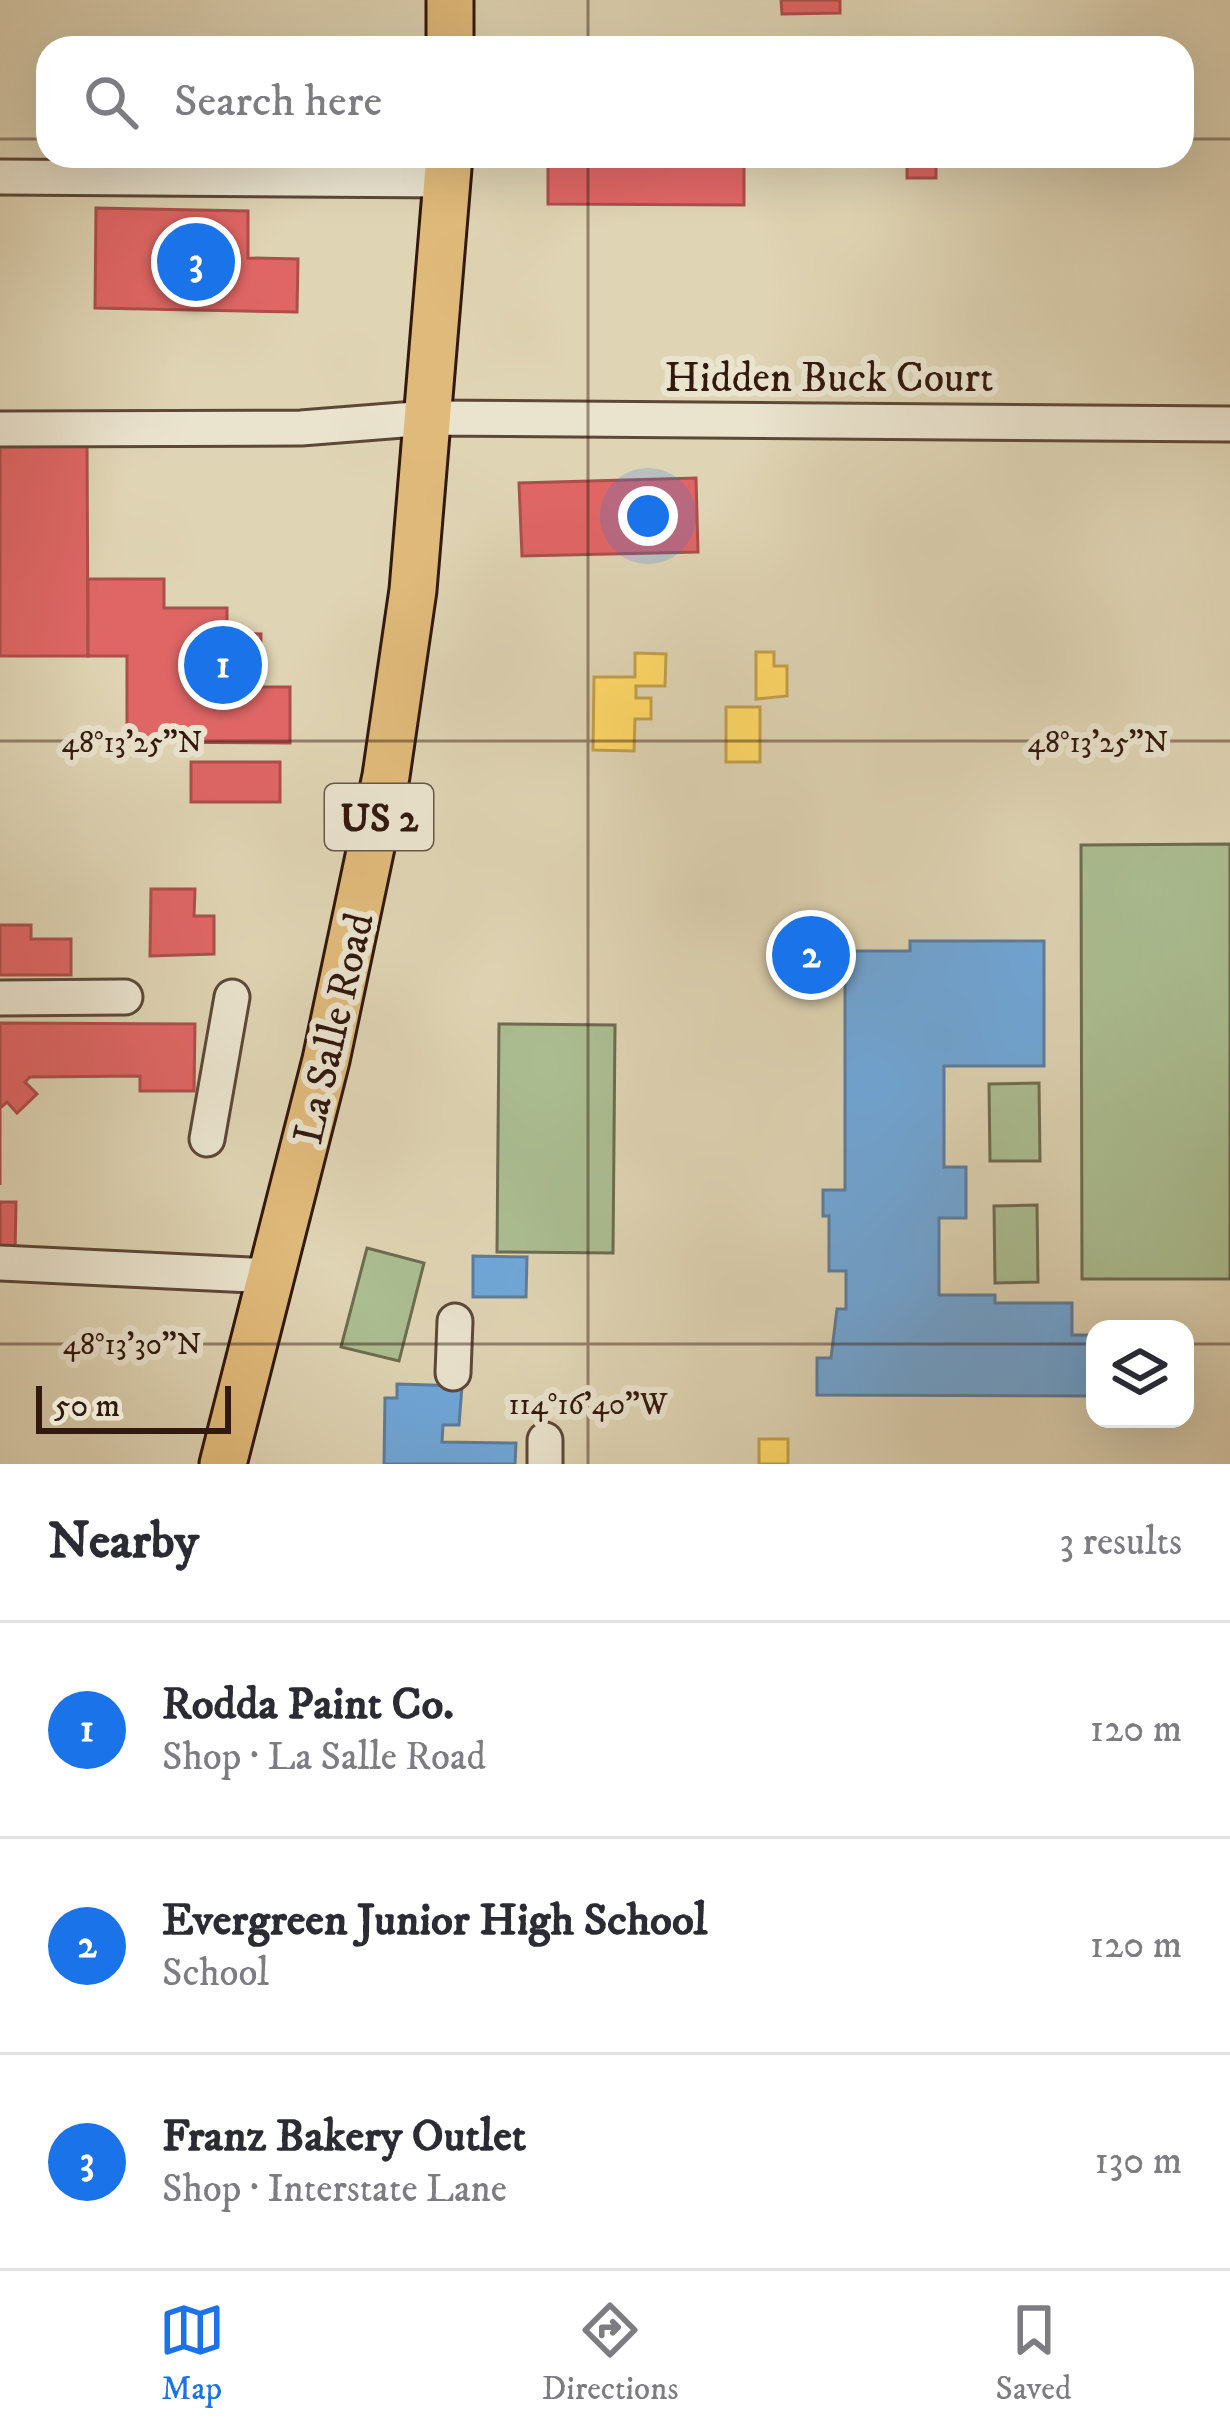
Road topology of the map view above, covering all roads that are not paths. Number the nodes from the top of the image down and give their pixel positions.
1 (450, 0) edge
2 (450, 36) edge
3 (449, 168) edge
4 (0, 177) edge
5 (428, 418) junction
6 (1230, 424) edge
7 (0, 429) edge
8 (125, 997) dead end
9 (232, 997) dead end
10 (0, 998) edge
11 (207, 1139) dead end
12 (0, 1263) edge
13 (270, 1276) junction
14 (454, 1321) dead end
15 (453, 1373) dead end
16 (223, 1464) edge

1 - 2 highway
3 - 4 street
3 - 5 highway, La Salle Road / US 2
5 - 6 street, Hidden Buck Court
5 - 7 street, Hidden Buck Court
5 - 13 highway, La Salle Road / US 2
8 - 10 street
9 - 11 street
12 - 13 street
13 - 16 highway, La Salle Road / US 2
14 - 15 street

